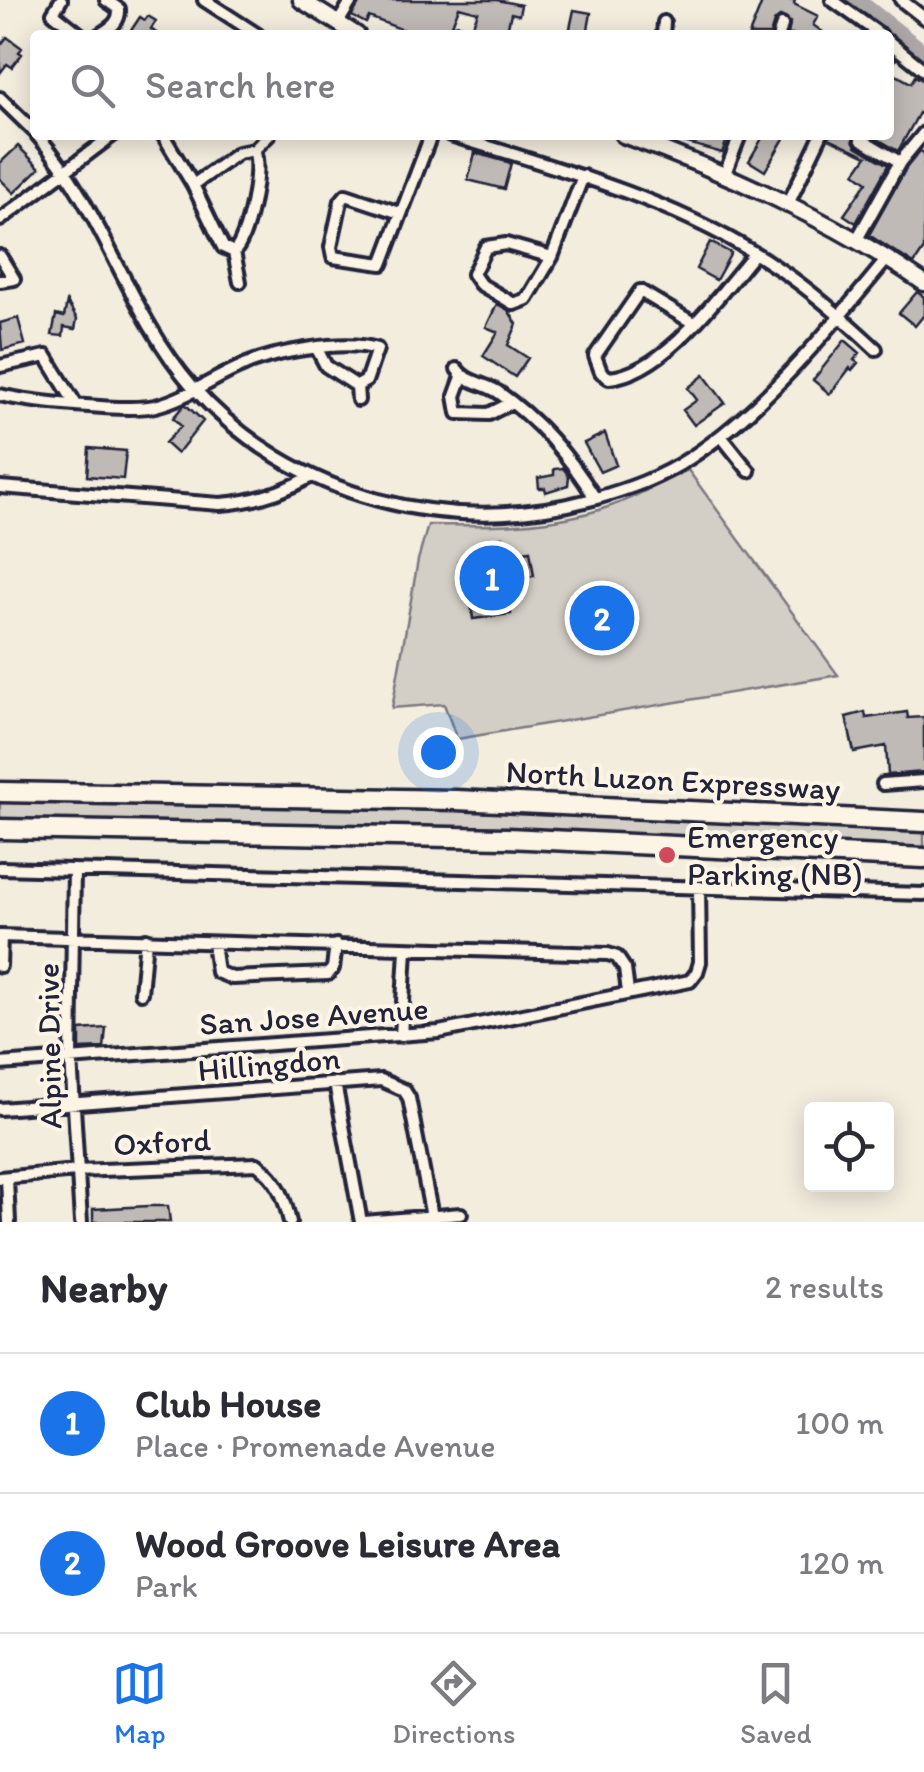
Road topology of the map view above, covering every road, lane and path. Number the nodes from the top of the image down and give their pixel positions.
1 (62, 0) edge
2 (106, 0) edge
3 (204, 0) edge
4 (352, 0) edge
5 (832, 0) edge
6 (900, 0) edge
7 (307, 2) edge
8 (924, 18) edge
9 (338, 23) junction
10 (75, 30) edge
11 (106, 30) edge
12 (247, 30) edge
13 (350, 30) edge
14 (873, 30) edge
15 (894, 46) edge
16 (924, 70) edge
17 (0, 98) edge
18 (30, 128) edge
19 (924, 134) edge
20 (41, 140) edge
21 (107, 140) edge
22 (165, 140) edge
23 (264, 140) edge
24 (428, 140) edge
25 (466, 140) edge
26 (738, 140) edge
27 (819, 140) edge
28 (864, 140) edge
29 (660, 142) edge
30 (254, 150) junction
31 (900, 162) junction
32 (65, 172) junction
33 (583, 176) junction
34 (724, 176) junction
35 (193, 184) junction
36 (787, 206) junction
37 (400, 213) junction
38 (0, 220) edge
39 (856, 242) junction
40 (234, 252) junction
41 (754, 254) junction
42 (0, 256) edge
43 (552, 257) junction
44 (887, 259) junction
45 (0, 281) edge
46 (240, 282) dead end
47 (924, 283) edge
48 (839, 314) junction
49 (695, 324) junction
50 (876, 349) dead end
51 (317, 350) junction
52 (0, 366) edge
53 (357, 386) junction
54 (195, 389) junction
55 (0, 396) edge
56 (358, 400) dead end
57 (75, 403) junction
58 (511, 403) junction
59 (721, 436) junction
60 (749, 471) dead end
61 (312, 476) junction
62 (0, 487) edge
63 (595, 498) junction
64 (924, 781) edge
65 (883, 784) dead end
66 (0, 792) edge
67 (924, 822) edge
68 (0, 829) edge
69 (924, 858) edge
70 (0, 868) edge
71 (74, 870) junction
72 (699, 886) junction
73 (924, 894) edge
74 (0, 936) edge
75 (72, 936) junction
76 (146, 939) junction
77 (213, 943) junction
78 (336, 945) junction
79 (406, 950) junction
80 (0, 966) edge
81 (628, 992) junction
82 (141, 993) dead end
83 (401, 1036) junction
84 (71, 1058) junction
85 (0, 1064) edge
86 (334, 1083) junction
87 (74, 1104) junction
88 (0, 1109) edge
89 (76, 1171) junction
90 (3, 1178) edge
91 (461, 1214) dead end
92 (432, 1219) edge
93 (9, 1222) edge
94 (82, 1222) edge
95 (290, 1222) edge
96 (363, 1222) edge

1 - 10 street
2 - 11 street
3 - 12 street
4 - 9 street
5 - 14 street
6 - 8 street
7 - 9 main road
9 - 13 main road
15 - 16 street
17 - 18 street
19 - 31 street
20 - 32 street
21 - 32 street
22 - 35 street
23 - 30 street
24 - 37 street
25 - 33 street
26 - 34 street
27 - 36 street
28 - 31 street
29 - 34 main road
30 - 35 street
30 - 40 street
31 - 39 street
32 - 38 street
32 - 54 street
33 - 41 street
33 - 43 street
34 - 36 main road
35 - 40 street
36 - 39 main road
37 - 37 street
39 - 44 main road
40 - 46 street
41 - 48 street
41 - 49 street
42 - 45 street
43 - 43 street
44 - 47 main road
44 - 48 street
48 - 50 street
48 - 59 street
49 - 49 street
51 - 53 street
51 - 53 street
51 - 54 street
52 - 57 street
53 - 56 street
54 - 57 street
54 - 61 street
55 - 57 street
58 - 58 street
58 - 63 street
59 - 60 street
59 - 63 street
61 - 62 street
61 - 63 street
64 - 65 street
66 - 67 highway, North Luzon Expressway
68 - 69 highway, North Luzon Expressway
70 - 71 street
71 - 72 street
71 - 75 street, Alpine Drive
72 - 73 street
72 - 81 street, San Jose Avenue
74 - 75 street
74 - 80 street
75 - 76 street
75 - 84 street, Alpine Drive
76 - 77 street
76 - 82 street
77 - 78 street
77 - 78 street
78 - 79 street
79 - 81 street
79 - 83 street
81 - 83 street, San Jose Avenue
83 - 84 street, San Jose Avenue
84 - 85 street, San Jose Avenue
84 - 87 street, Alpine Drive
86 - 87 street, Hillingdon
86 - 92 street, Hillingdon
86 - 96 street
87 - 88 street, Hillingdon
87 - 89 street, Alpine Drive
89 - 90 street, Oxford
89 - 94 street, Alpine Drive
89 - 95 street, Oxford
90 - 93 street
91 - 92 street
92 - 96 street

